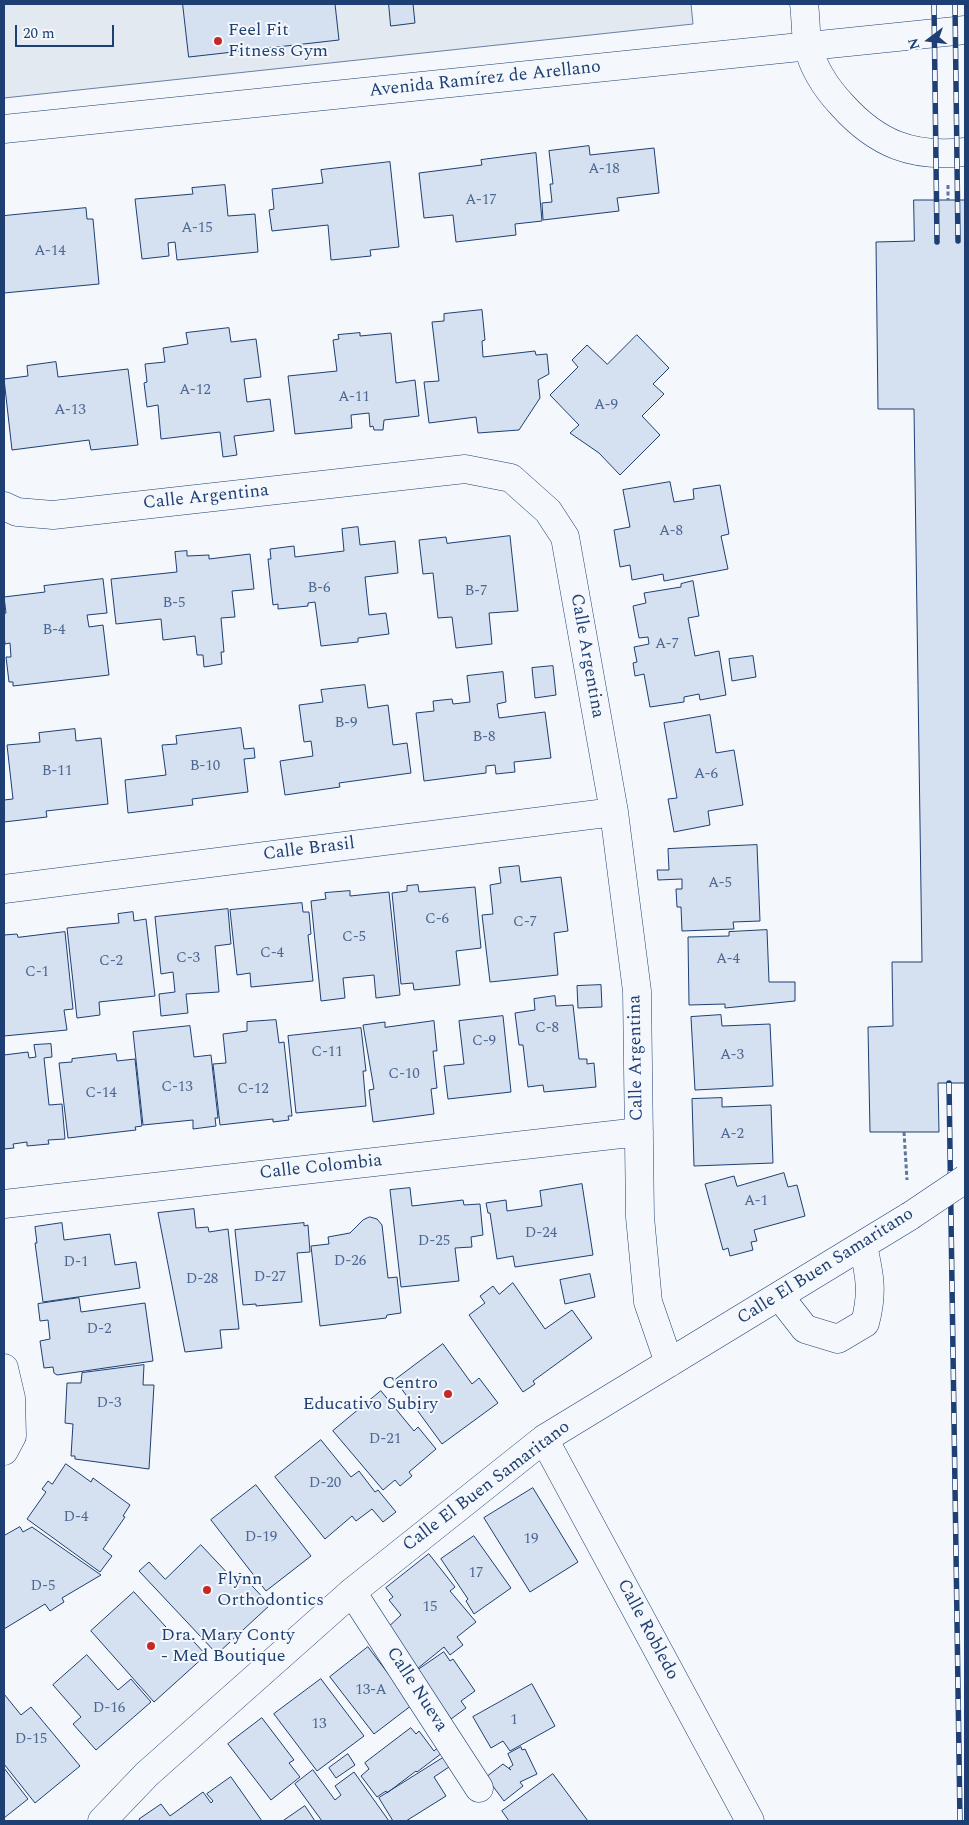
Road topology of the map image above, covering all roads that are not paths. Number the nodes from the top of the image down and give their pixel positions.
1 (804, 4) edge
2 (965, 30) edge
3 (808, 47) junction
4 (4, 129) edge
5 (965, 152) edge
6 (4, 506) edge
7 (614, 812) junction
8 (4, 889) edge
9 (638, 1132) junction
10 (965, 1179) edge
11 (4, 1204) edge
12 (863, 1246) junction
13 (780, 1296) junction
14 (669, 1363) junction
15 (4, 1368) edge
16 (544, 1439) junction
17 (4, 1451) edge
18 (352, 1592) junction
19 (479, 1788) dead end
20 (107, 1820) edge
21 (750, 1821) edge

1 - 3 street
2 - 3 street, Avenida Ramírez de Arellano
3 - 4 street, Avenida Ramírez de Arellano
3 - 5 street
6 - 7 street, Calle Argentina
7 - 8 street, Calle Brasil
7 - 9 street, Calle Argentina
9 - 11 street, Calle Colombia
9 - 14 street, Calle Argentina
10 - 12 street, Calle El Buen Samaritano, bridge
12 - 13 street, Calle El Buen Samaritano
12 - 13 street
13 - 14 street, Calle El Buen Samaritano
14 - 16 street, Calle El Buen Samaritano
15 - 17 street
16 - 18 street, Calle El Buen Samaritano
16 - 21 street, Calle Robledo
18 - 19 street, Calle Nueva
18 - 20 street, Calle El Buen Samaritano

